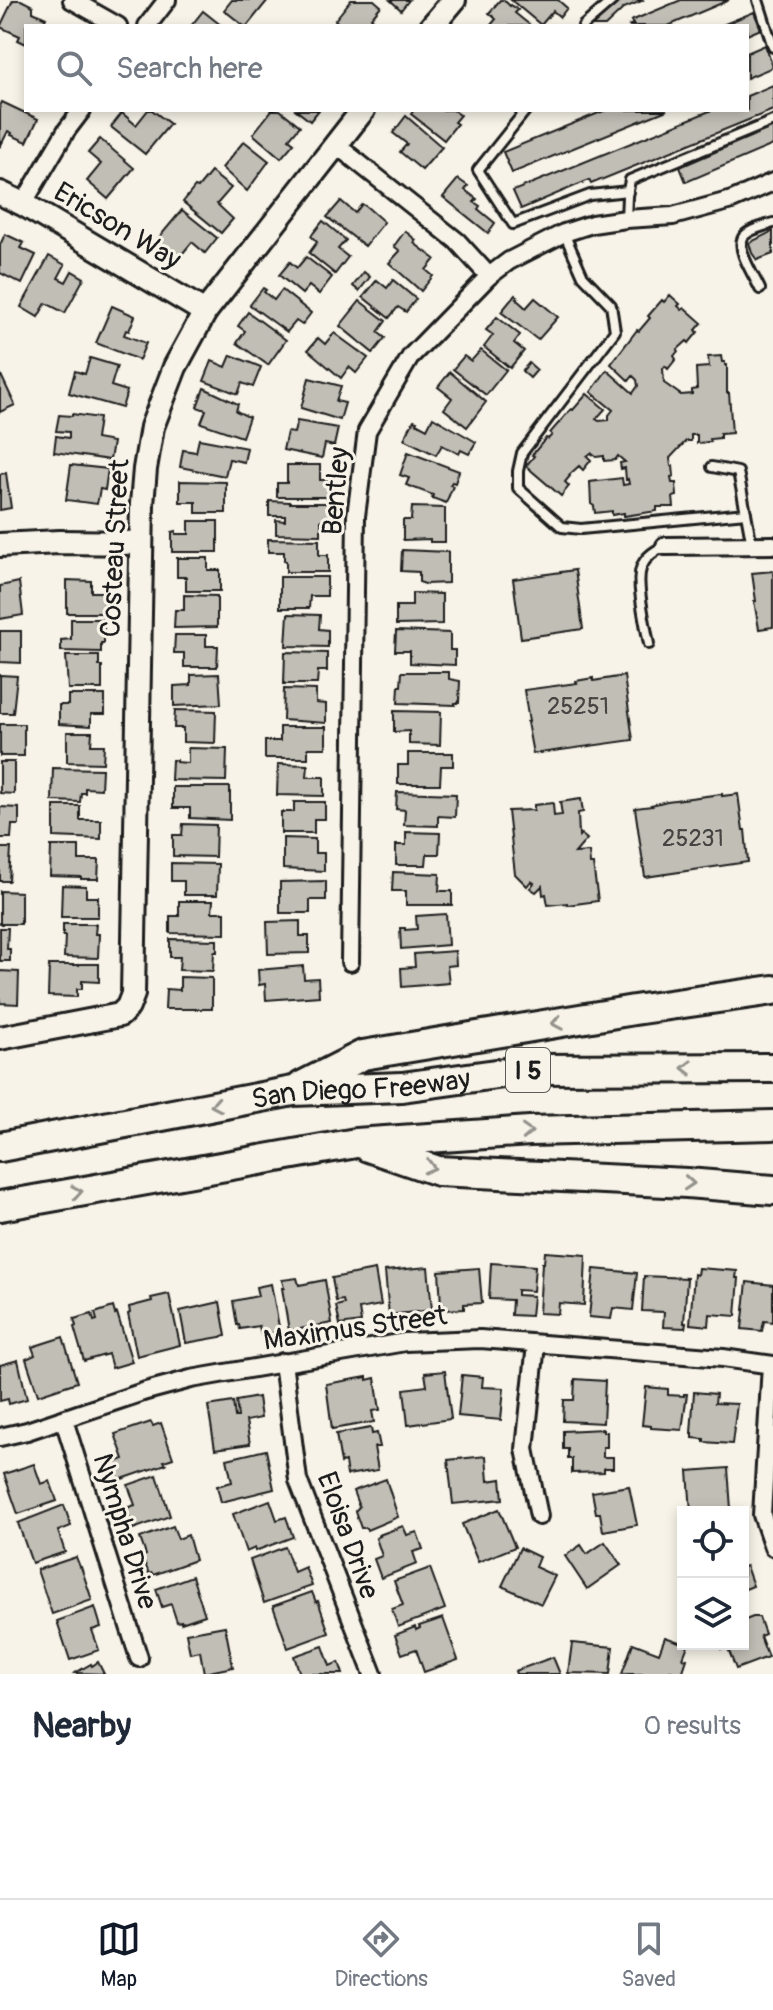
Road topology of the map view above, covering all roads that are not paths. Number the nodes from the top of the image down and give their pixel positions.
1 (72, 0) edge
2 (167, 0) edge
3 (454, 0) edge
4 (613, 0) edge
5 (758, 0) edge
6 (114, 24) edge
7 (149, 24) edge
8 (434, 24) edge
9 (585, 24) edge
10 (773, 47) edge
11 (80, 112) edge
12 (361, 112) edge
13 (524, 112) edge
14 (773, 121) edge
15 (335, 144) junction
16 (773, 182) edge
17 (628, 191) junction
18 (0, 193) edge
19 (23, 204) junction
20 (626, 219) junction
21 (773, 223) edge
22 (564, 233) junction
23 (489, 276) junction
24 (760, 289) dead end
25 (205, 312) junction
26 (712, 467) dead end
27 (746, 513) junction
28 (141, 543) junction
29 (0, 545) edge
30 (773, 545) edge
31 (665, 546) joint
32 (752, 546) junction
33 (649, 644) dead end
34 (350, 962) dead end
35 (773, 990) edge
36 (0, 1038) edge
37 (770, 1067) edge
38 (293, 1091) junction
39 (773, 1125) edge
40 (356, 1143) junction
41 (0, 1147) edge
42 (773, 1190) edge
43 (0, 1206) edge
44 (536, 1344) junction
45 (283, 1362) junction
46 (772, 1365) edge
47 (64, 1420) junction
48 (0, 1437) edge
49 (539, 1516) dead end
50 (773, 1547) edge
51 (139, 1658) dead end
52 (373, 1674) edge

1 - 6 street
2 - 7 street
3 - 8 street
4 - 9 lane
5 - 10 lane
11 - 19 street
12 - 15 street, Costeau Street
13 - 17 lane
14 - 17 lane
15 - 23 street
15 - 25 street, Costeau Street
16 - 20 street, Bentley
17 - 20 lane
18 - 19 street, Ericson Way
19 - 25 street, Ericson Way
20 - 22 street, Bentley
21 - 24 lane
22 - 23 street, Bentley
22 - 27 lane
23 - 34 street, Bentley
25 - 28 street, Costeau Street
26 - 27 lane
27 - 32 lane
28 - 29 street
28 - 36 street, Costeau Street
30 - 32 street
31 - 32 street
31 - 33 lane
35 -> 38 highway
37 -> 38 highway, San Diego Freeway / I 5
38 -> 41 highway, San Diego Freeway / I 5
40 -> 39 highway, San Diego Freeway / I 5
40 -> 42 highway
43 -> 40 highway, San Diego Freeway / I 5
44 - 45 street, Maximus Street
44 - 46 street, Maximus Street
44 - 49 street
45 - 47 street, Maximus Street
45 - 52 street, Eloisa Drive
46 - 50 street
47 - 48 street, Maximus Street
47 - 51 street, Nympha Drive

